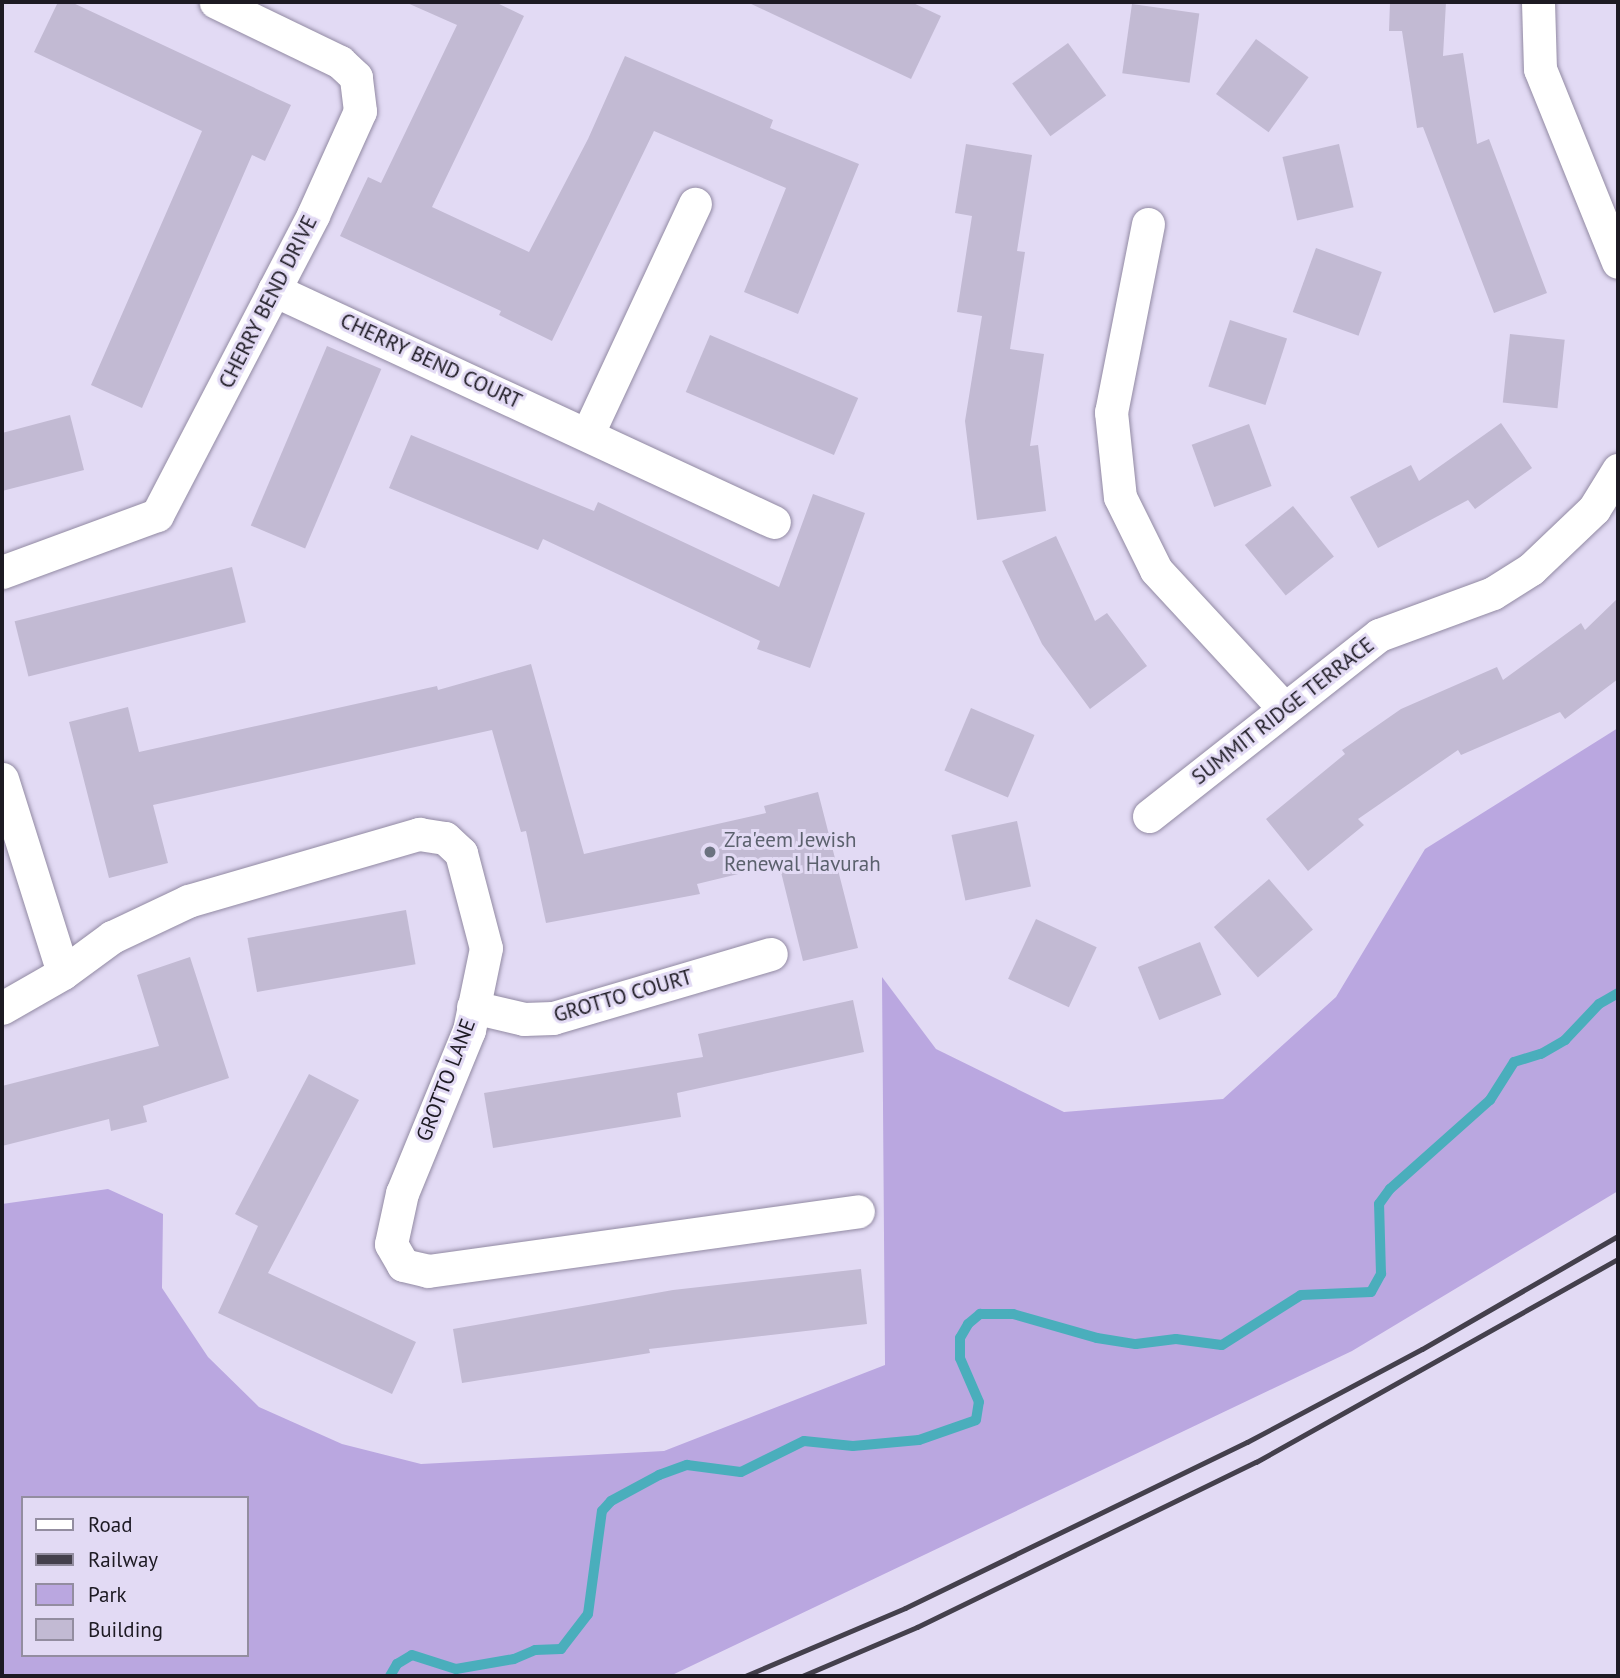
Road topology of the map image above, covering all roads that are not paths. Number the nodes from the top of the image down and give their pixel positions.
1 (216, 2) edge
2 (1538, 2) edge
3 (695, 204) dead end
4 (1148, 224) dead end
5 (1618, 262) edge
6 (274, 290) junction
7 (588, 433) junction
8 (1618, 470) edge
9 (774, 522) dead end
10 (2, 572) edge
11 (1284, 708) junction
12 (2, 779) edge
13 (1149, 816) dead end
14 (771, 954) dead end
15 (63, 973) junction
16 (473, 1007) junction
17 (2, 1008) edge
18 (858, 1211) dead end

1 - 6 street, CHERRY BEND DRIVE
2 - 5 street
3 - 7 street
4 - 11 street
6 - 7 street, CHERRY BEND COURT
6 - 10 street, CHERRY BEND DRIVE
7 - 9 street, CHERRY BEND COURT
8 - 11 street, SUMMIT RIDGE TERRACE
11 - 13 street, SUMMIT RIDGE TERRACE
12 - 15 street
14 - 16 street, GROTTO COURT
15 - 16 street, GROTTO LANE
15 - 17 street, GROTTO LANE
16 - 18 street, GROTTO LANE

